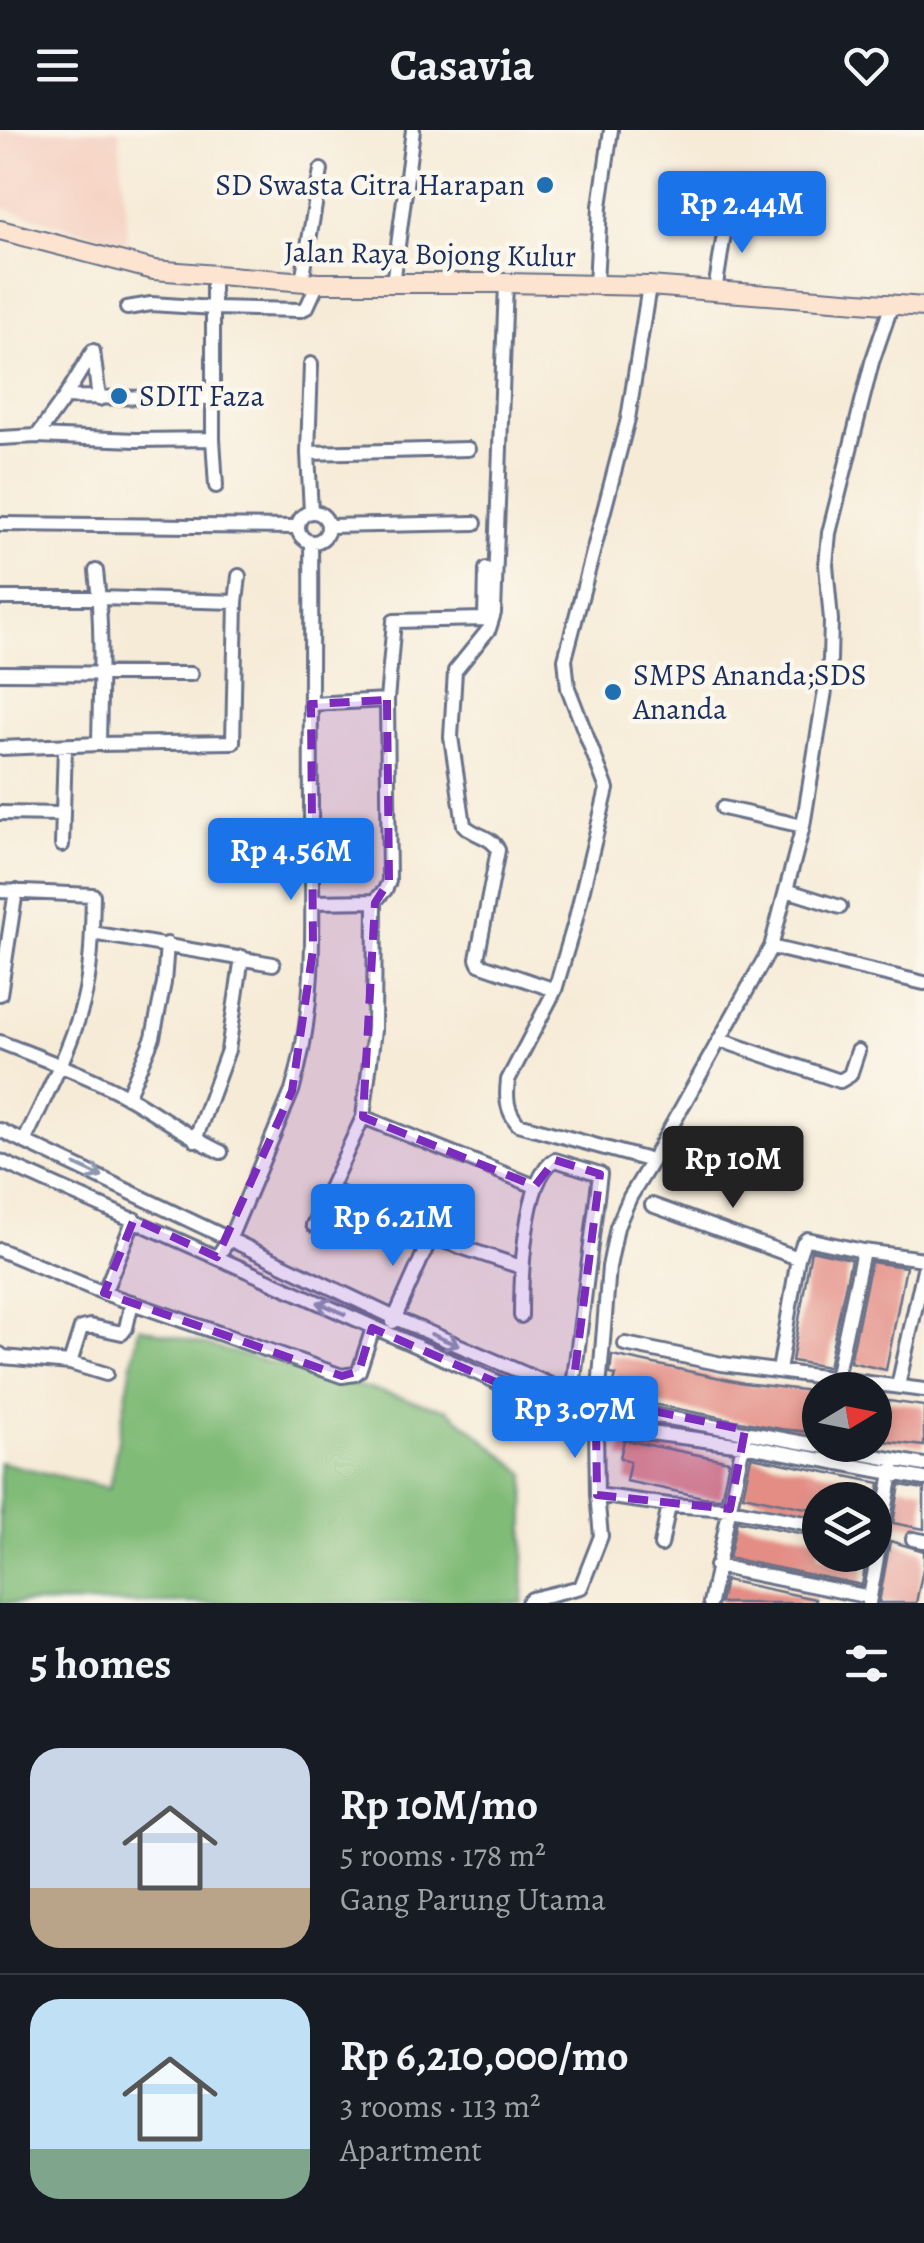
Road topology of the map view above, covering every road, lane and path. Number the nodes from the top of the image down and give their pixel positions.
1 (413, 130) edge
2 (610, 130) edge
3 (321, 170) dead end
4 (756, 188) dead end
5 (0, 230) edge
6 (213, 275) junction
7 (310, 282) junction
8 (506, 283) junction
9 (394, 284) junction
10 (596, 285) junction
11 (649, 286) junction
12 (715, 291) junction
13 (892, 304) junction
14 (127, 308) dead end
15 (214, 308) junction
16 (924, 308) edge
17 (311, 364) dead end
18 (65, 398) junction
19 (212, 398) junction
20 (100, 399) junction
21 (37, 436) junction
22 (0, 438) edge
23 (213, 439) junction
24 (468, 449) dead end
25 (308, 453) junction
26 (216, 486) dead end
27 (310, 512) junction
28 (475, 523) dead end
29 (0, 524) edge
30 (328, 526) junction
31 (298, 528) junction
32 (311, 542) junction
33 (486, 569) dead end
34 (96, 571) dead end
35 (239, 576) dead end
36 (0, 598) edge
37 (100, 598) junction
38 (236, 602) junction
39 (0, 673) edge
40 (100, 674) junction
41 (191, 674) dead end
42 (387, 700) junction
43 (311, 704) junction
44 (99, 744) junction
45 (65, 746) junction
46 (0, 748) edge
47 (723, 808) dead end
48 (0, 813) edge
49 (62, 814) junction
50 (803, 826) junction
51 (62, 845) dead end
52 (786, 890) junction
53 (0, 891) edge
54 (16, 891) junction
55 (374, 901) junction
56 (312, 902) junction
57 (840, 907) dead end
58 (92, 933) junction
59 (168, 944) junction
60 (771, 946) junction
61 (242, 957) junction
62 (273, 964) dead end
63 (924, 984) edge
64 (555, 990) junction
65 (0, 994) edge
66 (720, 1040) junction
67 (0, 1042) edge
68 (858, 1051) dead end
69 (59, 1066) junction
70 (127, 1097) junction
71 (364, 1117) junction
72 (0, 1130) edge
73 (25, 1140) junction
74 (194, 1140) junction
75 (222, 1152) dead end
76 (0, 1161) edge
77 (652, 1161) junction
78 (535, 1186) junction
79 (332, 1189) junction
80 (652, 1205) dead end
81 (134, 1219) junction
82 (313, 1225) dead end
83 (230, 1238) junction
84 (432, 1238) junction
85 (0, 1250) edge
86 (863, 1250) junction
87 (218, 1257) junction
88 (798, 1258) junction
89 (924, 1259) edge
90 (522, 1268) junction
91 (924, 1269) edge
92 (104, 1293) junction
93 (132, 1302) junction
94 (521, 1316) dead end
95 (395, 1318) junction
96 (373, 1328) junction
97 (387, 1334) junction
98 (626, 1344) dead end
99 (1, 1360) edge
100 (70, 1363) junction
101 (780, 1371) junction
102 (837, 1372) edge
103 (106, 1374) dead end
104 (802, 1374) edge
105 (892, 1385) edge
106 (898, 1386) junction
107 (924, 1390) edge
108 (572, 1394) junction
109 (598, 1405) junction
110 (596, 1426) junction
111 (745, 1430) junction
112 (742, 1446) junction
113 (924, 1465) edge
114 (893, 1467) junction
115 (924, 1479) edge
116 (890, 1482) edge
117 (597, 1494) junction
118 (669, 1505) junction
119 (730, 1509) junction
120 (802, 1523) edge
121 (661, 1545) dead end
122 (716, 1566) junction
123 (874, 1572) edge
124 (581, 1586) junction
125 (870, 1600) edge
126 (528, 1603) edge
127 (576, 1603) edge
128 (710, 1603) edge

1 - 9 street
2 - 10 street
3 - 7 street
4 - 12 street
5 - 6 main road, Jalan Raya Bojong Kulur
6 - 7 main road, Jalan Raya Bojong Kulur
6 - 15 street
7 - 9 main road, Jalan Raya Bojong Kulur
7 - 15 street
8 - 9 main road, Jalan Raya Bojong Kulur
8 - 10 main road, Jalan Raya Bojong Kulur
8 - 64 street
10 - 11 main road, Jalan Raya Bojong Kulur
11 - 12 main road, Jalan Raya Bojong Kulur
11 - 64 street
12 - 13 main road, Jalan Raya Bojong Kulur
13 - 16 main road, Jalan Raya Bojong Kulur
13 - 50 street
14 - 15 street
15 - 19 street
17 - 25 street
18 - 20 street
18 - 20 street
18 - 21 street
19 - 20 street
19 - 23 street
21 - 22 street
21 - 23 street
23 - 26 street
24 - 25 street
25 - 27 street
27 - 30 street
27 - 31 street
28 - 30 street
29 - 31 street
30 - 32 street
31 - 32 street
32 - 43 street
33 - 42 street
34 - 37 street
35 - 38 street
36 - 37 street
37 - 38 street
37 - 40 street
38 - 44 street
39 - 40 street
40 - 41 street
40 - 44 street
42 - 43 street
42 - 55 street
43 - 56 street
44 - 45 street
45 - 46 street
45 - 49 street
47 - 50 street
48 - 49 street
49 - 51 street
50 - 52 street
52 - 57 street
52 - 60 street
53 - 54 street
54 - 58 street
54 - 65 street
55 - 56 street
55 - 71 street
56 - 83 street
58 - 59 street
58 - 69 street
59 - 61 street
59 - 70 street
60 - 63 street
60 - 66 street
61 - 62 street
61 - 74 street
64 - 77 street
66 - 68 street
66 - 77 street
67 - 69 street
69 - 70 street
69 - 73 street
70 - 74 street
71 - 78 street
71 - 79 street
72 - 73 street
73 -> 83 street
74 - 75 street
76 - 81 street
77 - 109 street
78 - 90 street
78 - 108 street
79 - 82 street
79 - 84 street
80 - 88 street
81 - 87 street
81 - 92 street
83 - 87 street
83 - 95 street
84 - 90 street
84 - 95 street
85 - 92 street
86 - 88 street
86 - 89 street
86 - 102 street
96 -> 87 street
88 - 101 street
90 - 94 street
91 - 106 street
92 - 93 street
93 - 96 street
93 - 100 street
95 - 97 street
95 -> 108 street
96 - 97 street
97 - 110 street
98 - 101 street
99 - 100 street
100 - 103 street
101 - 104 street
105 - 106 street
106 - 107 street
108 - 109 street
109 - 110 street
109 - 111 street
110 - 112 street
110 - 117 street
111 - 112 street
111 - 114 street
112 - 114 street
112 - 119 street
113 - 114 street
114 - 115 street
114 - 116 street
117 - 118 street
117 - 124 street
118 - 119 street
118 - 121 street
119 - 120 street
119 - 122 street
122 - 125 street
122 - 128 street
123 - 125 street
124 - 126 street
124 - 127 street

